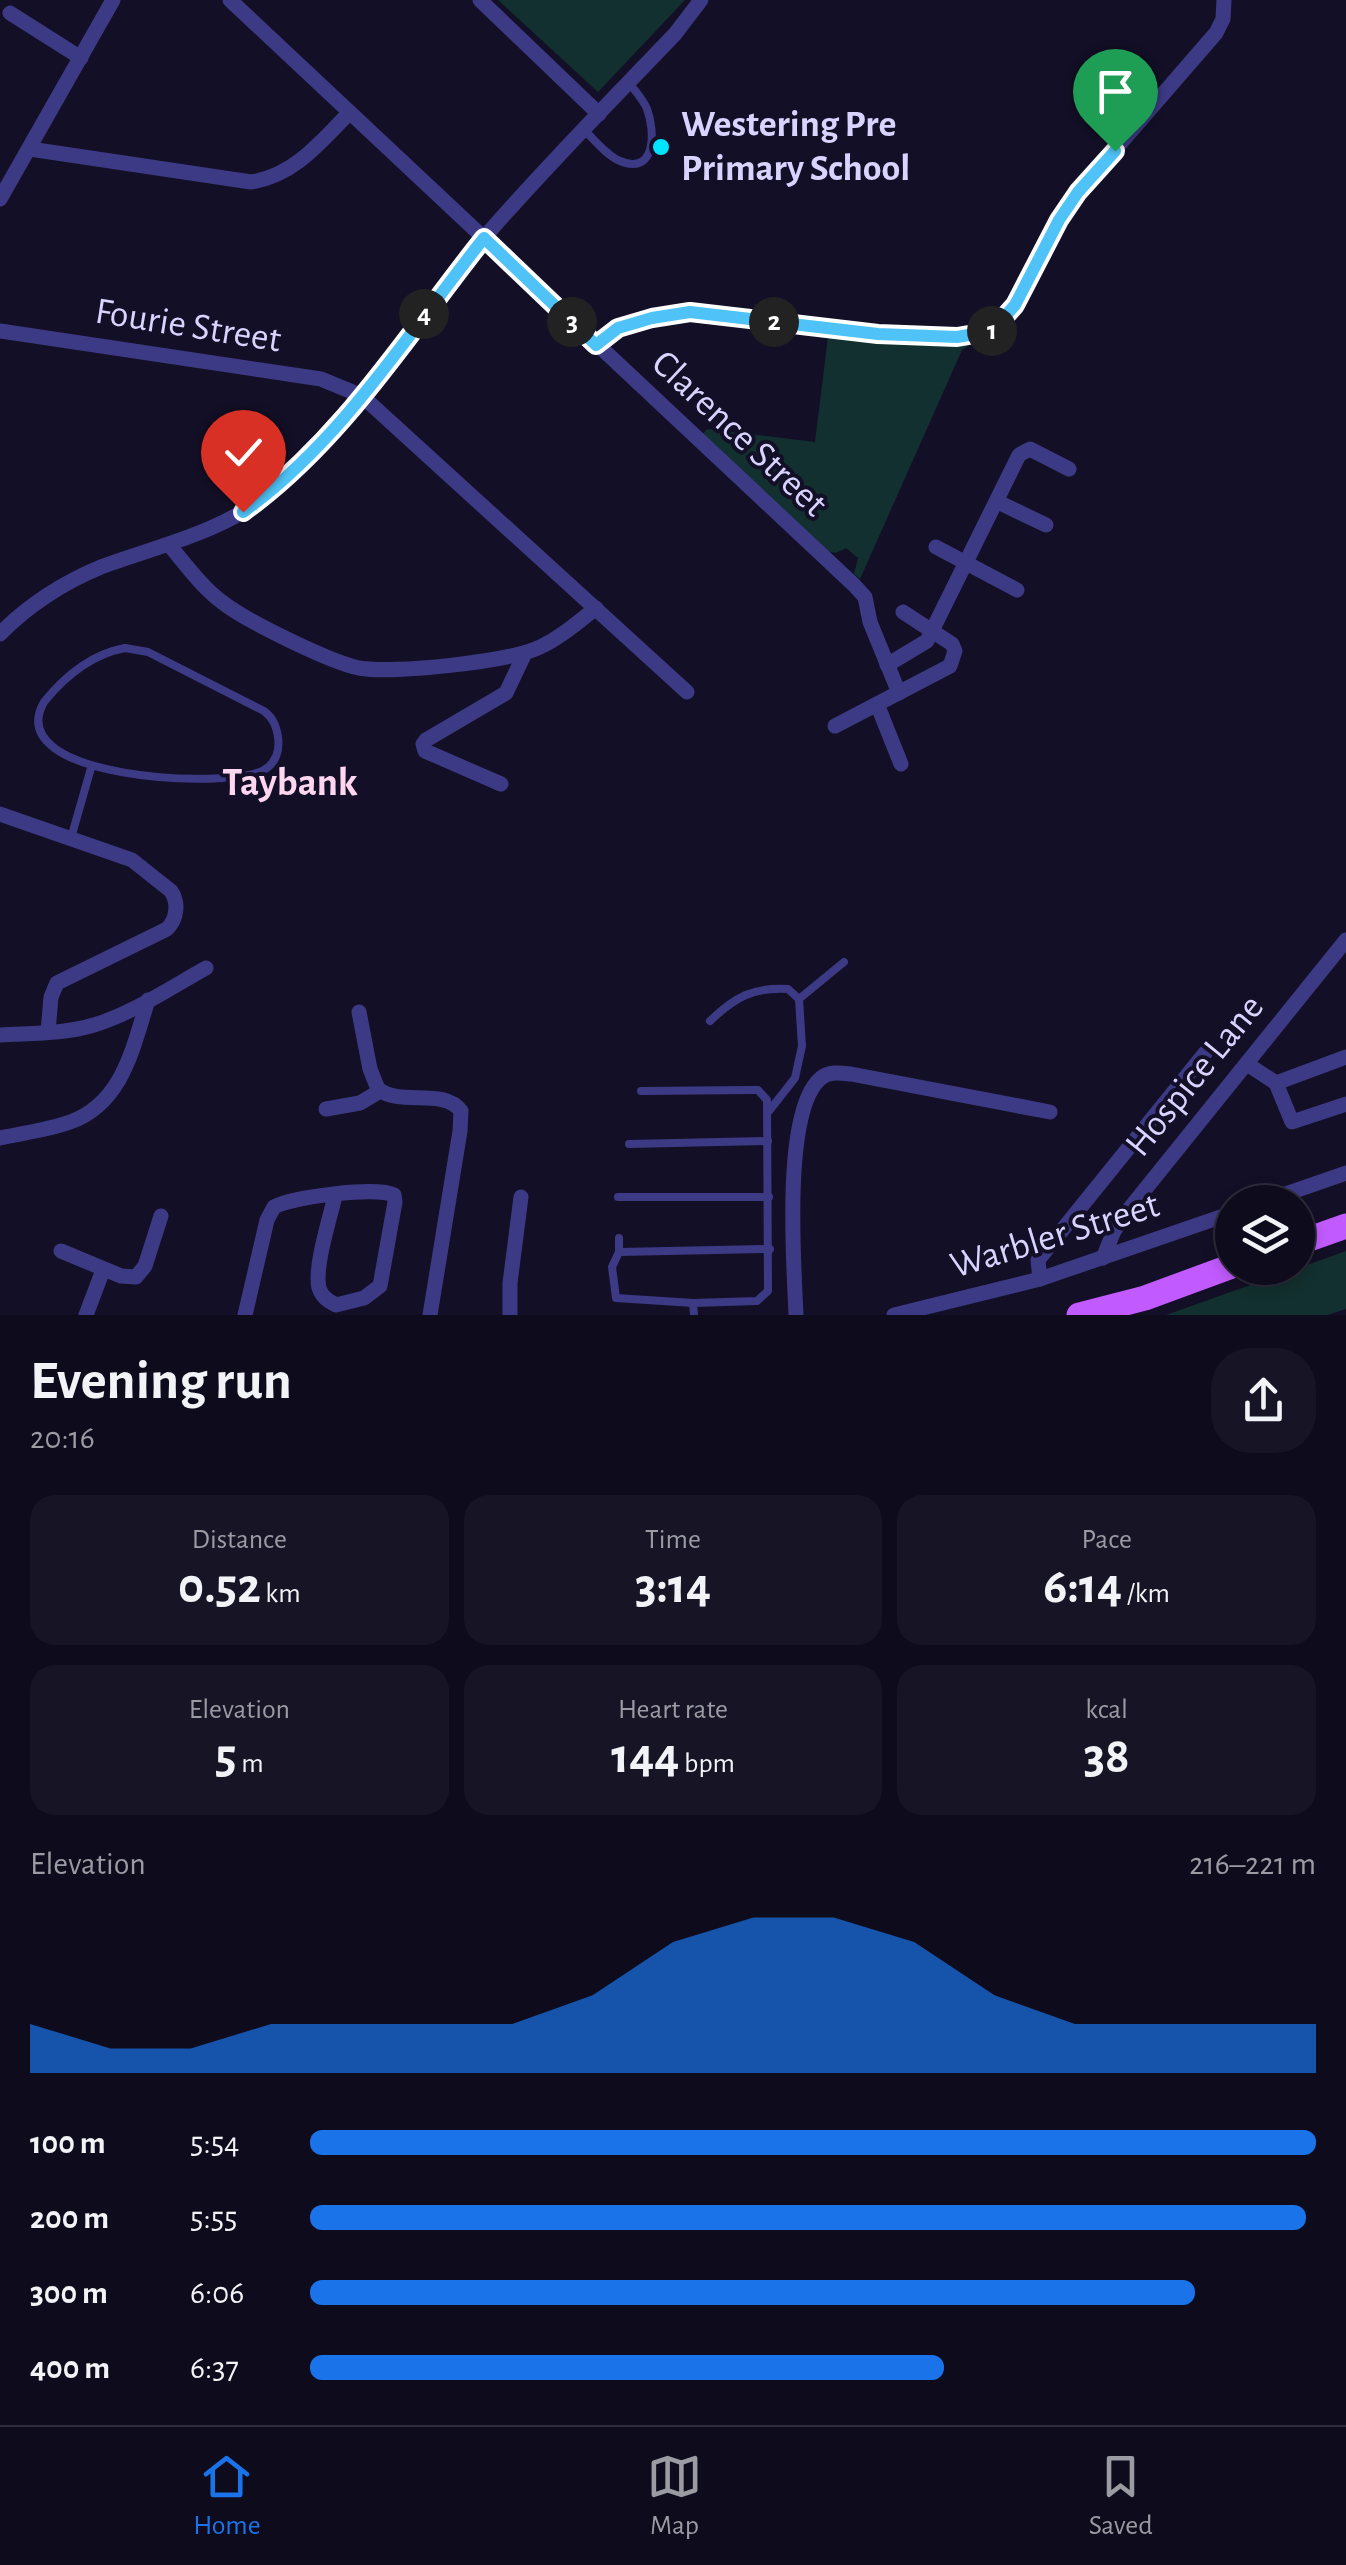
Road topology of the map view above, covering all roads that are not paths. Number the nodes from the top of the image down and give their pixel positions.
1 (113, 0) edge
2 (230, 0) edge
3 (480, 0) edge
4 (701, 0) edge
5 (1224, 0) edge
6 (10, 13) dead end
7 (81, 58) junction
8 (629, 83) junction
9 (349, 113) junction
10 (599, 114) junction
11 (584, 130) junction
12 (30, 149) junction
13 (3, 188) edge
14 (484, 238) junction
15 (0, 331) edge
16 (596, 345) junction
17 (362, 396) junction
18 (1069, 469) dead end
19 (998, 502) junction
20 (1046, 525) dead end
21 (170, 546) junction
22 (936, 547) dead end
23 (967, 563) junction
24 (1017, 590) dead end
25 (596, 608) junction
26 (903, 612) dead end
27 (932, 632) junction
28 (0, 634) edge
29 (526, 652) junction
30 (887, 665) junction
31 (687, 692) dead end
32 (898, 692) junction
33 (876, 704) junction
34 (835, 726) dead end
35 (901, 764) dead end
36 (91, 768) junction
37 (501, 784) dead end
38 (0, 814) edge
39 (71, 838) junction
40 (1346, 940) edge
41 (844, 962) dead end
42 (206, 968) dead end
43 (798, 999) junction
44 (148, 1000) junction
45 (359, 1012) dead end
46 (710, 1021) dead end
47 (48, 1032) junction
48 (0, 1035) edge
49 (1206, 1052) dead end
50 (1345, 1054) edge
51 (1247, 1064) junction
52 (1276, 1084) junction
53 (380, 1092) junction
54 (641, 1092) dead end
55 (1346, 1104) edge
56 (326, 1109) dead end
57 (769, 1111) junction
58 (1050, 1112) dead end
59 (0, 1138) edge
60 (768, 1141) junction
61 (629, 1144) dead end
62 (1346, 1173) edge
63 (1312, 1185) edge
64 (334, 1196) junction
65 (522, 1197) dead end
66 (618, 1197) dead end
67 (769, 1197) junction
68 (162, 1216) dead end
69 (1215, 1219) edge
70 (1346, 1226) edge
71 (1315, 1237) edge
72 (619, 1238) dead end
73 (770, 1250) junction
74 (61, 1251) dead end
75 (619, 1252) junction
76 (1103, 1258) junction
77 (103, 1270) junction
78 (1215, 1272) edge
79 (1040, 1279) junction
80 (705, 1302) junction
81 (693, 1303) junction
82 (337, 1310) edge
83 (86, 1315) edge
84 (245, 1315) edge
85 (430, 1315) edge
86 (510, 1315) edge
87 (694, 1315) edge
88 (707, 1315) edge
89 (796, 1315) edge
90 (894, 1315) edge
91 (1079, 1315) edge

1 - 7 street
2 - 9 street, Clarence Street
3 - 10 street
4 - 8 street
5 - 16 street
6 - 7 street
7 - 12 street
8 - 10 street
8 - 11 lane
9 - 12 street
9 - 14 street, Clarence Street
10 - 11 street
11 - 14 street
12 - 13 street
14 - 16 street, Clarence Street
14 - 17 street
15 - 17 street, Fourie Street
16 - 30 street, Clarence Street
17 - 21 street
17 - 25 street
18 - 19 street
19 - 20 street
19 - 23 street
21 - 28 street
21 - 29 street
22 - 23 street
23 - 24 street
23 - 27 street
25 - 29 street
25 - 31 street
26 - 27 street
27 - 30 street
27 - 32 street
29 - 37 street
30 - 32 street
32 - 33 street
33 - 34 street
33 - 35 street
36 - 36 lane
36 - 39 lane
38 - 39 street
39 - 47 street
40 - 51 street, Hospice Lane
41 - 43 lane
42 - 44 street
43 - 46 lane
43 - 57 lane
44 - 47 street
44 - 59 street
45 - 53 street
47 - 48 street
49 - 79 street
50 - 52 street
51 - 52 street
51 - 76 street, Hospice Lane
52 - 55 street
53 - 56 street
53 - 85 street
54 - 57 lane
57 - 60 lane
58 - 89 street
60 - 61 lane
60 - 67 lane
62 - 63 street
64 - 82 street
64 - 82 street
64 - 84 street
65 - 86 street
66 - 67 lane
67 - 73 lane
68 - 77 street
69 - 76 street, Warbler Street
70 - 71 main road
72 - 75 lane
73 - 75 lane
73 - 80 lane
74 - 77 street
75 - 81 lane
76 - 79 street, Warbler Street
77 - 83 street
78 - 91 main road
79 - 90 street, Warbler Street
80 - 81 lane
80 - 88 lane
81 - 87 lane

